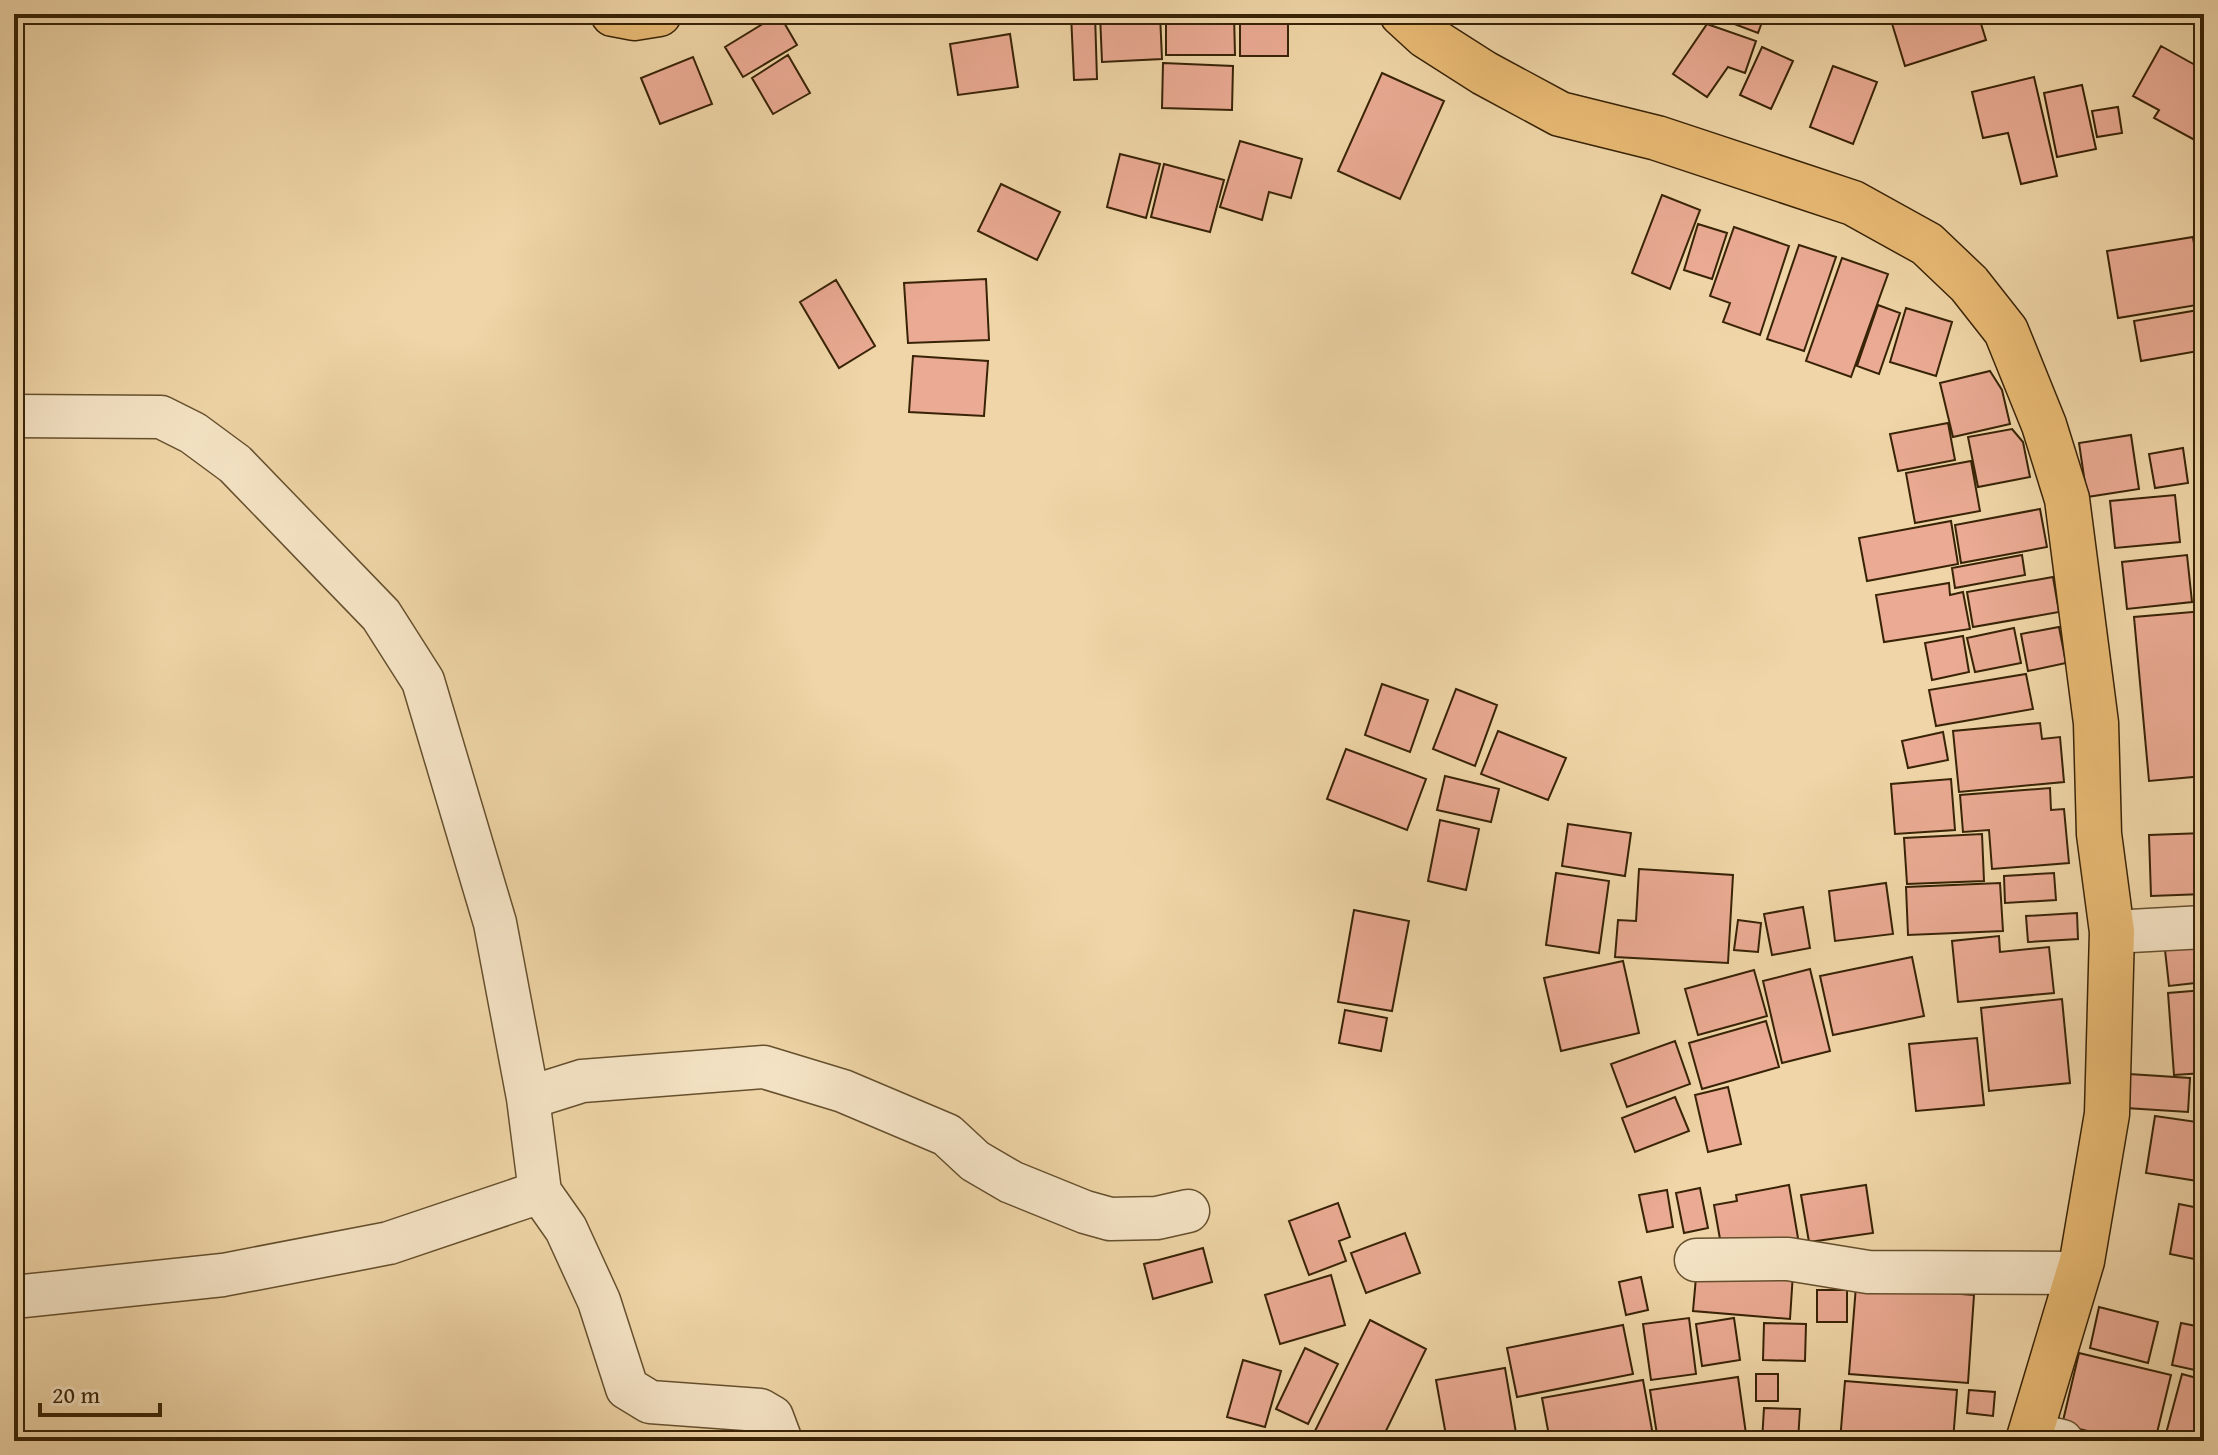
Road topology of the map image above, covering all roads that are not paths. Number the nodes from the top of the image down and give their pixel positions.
1 (613, 14) edge
2 (659, 14) edge
3 (1402, 14) edge
4 (14, 416) edge
5 (2204, 927) edge
6 (2112, 932) junction
7 (528, 1098) junction
8 (540, 1192) junction
9 (1188, 1211) dead end
10 (1696, 1260) dead end
11 (2078, 1273) junction
12 (14, 1297) edge
13 (2040, 1439) edge
14 (781, 1441) edge

1 - 2 main road
3 - 6 main road
4 - 7 street
5 - 6 street
6 - 11 main road
7 - 8 street
7 - 9 street
8 - 12 street
8 - 14 street
10 - 11 street
11 - 13 main road

